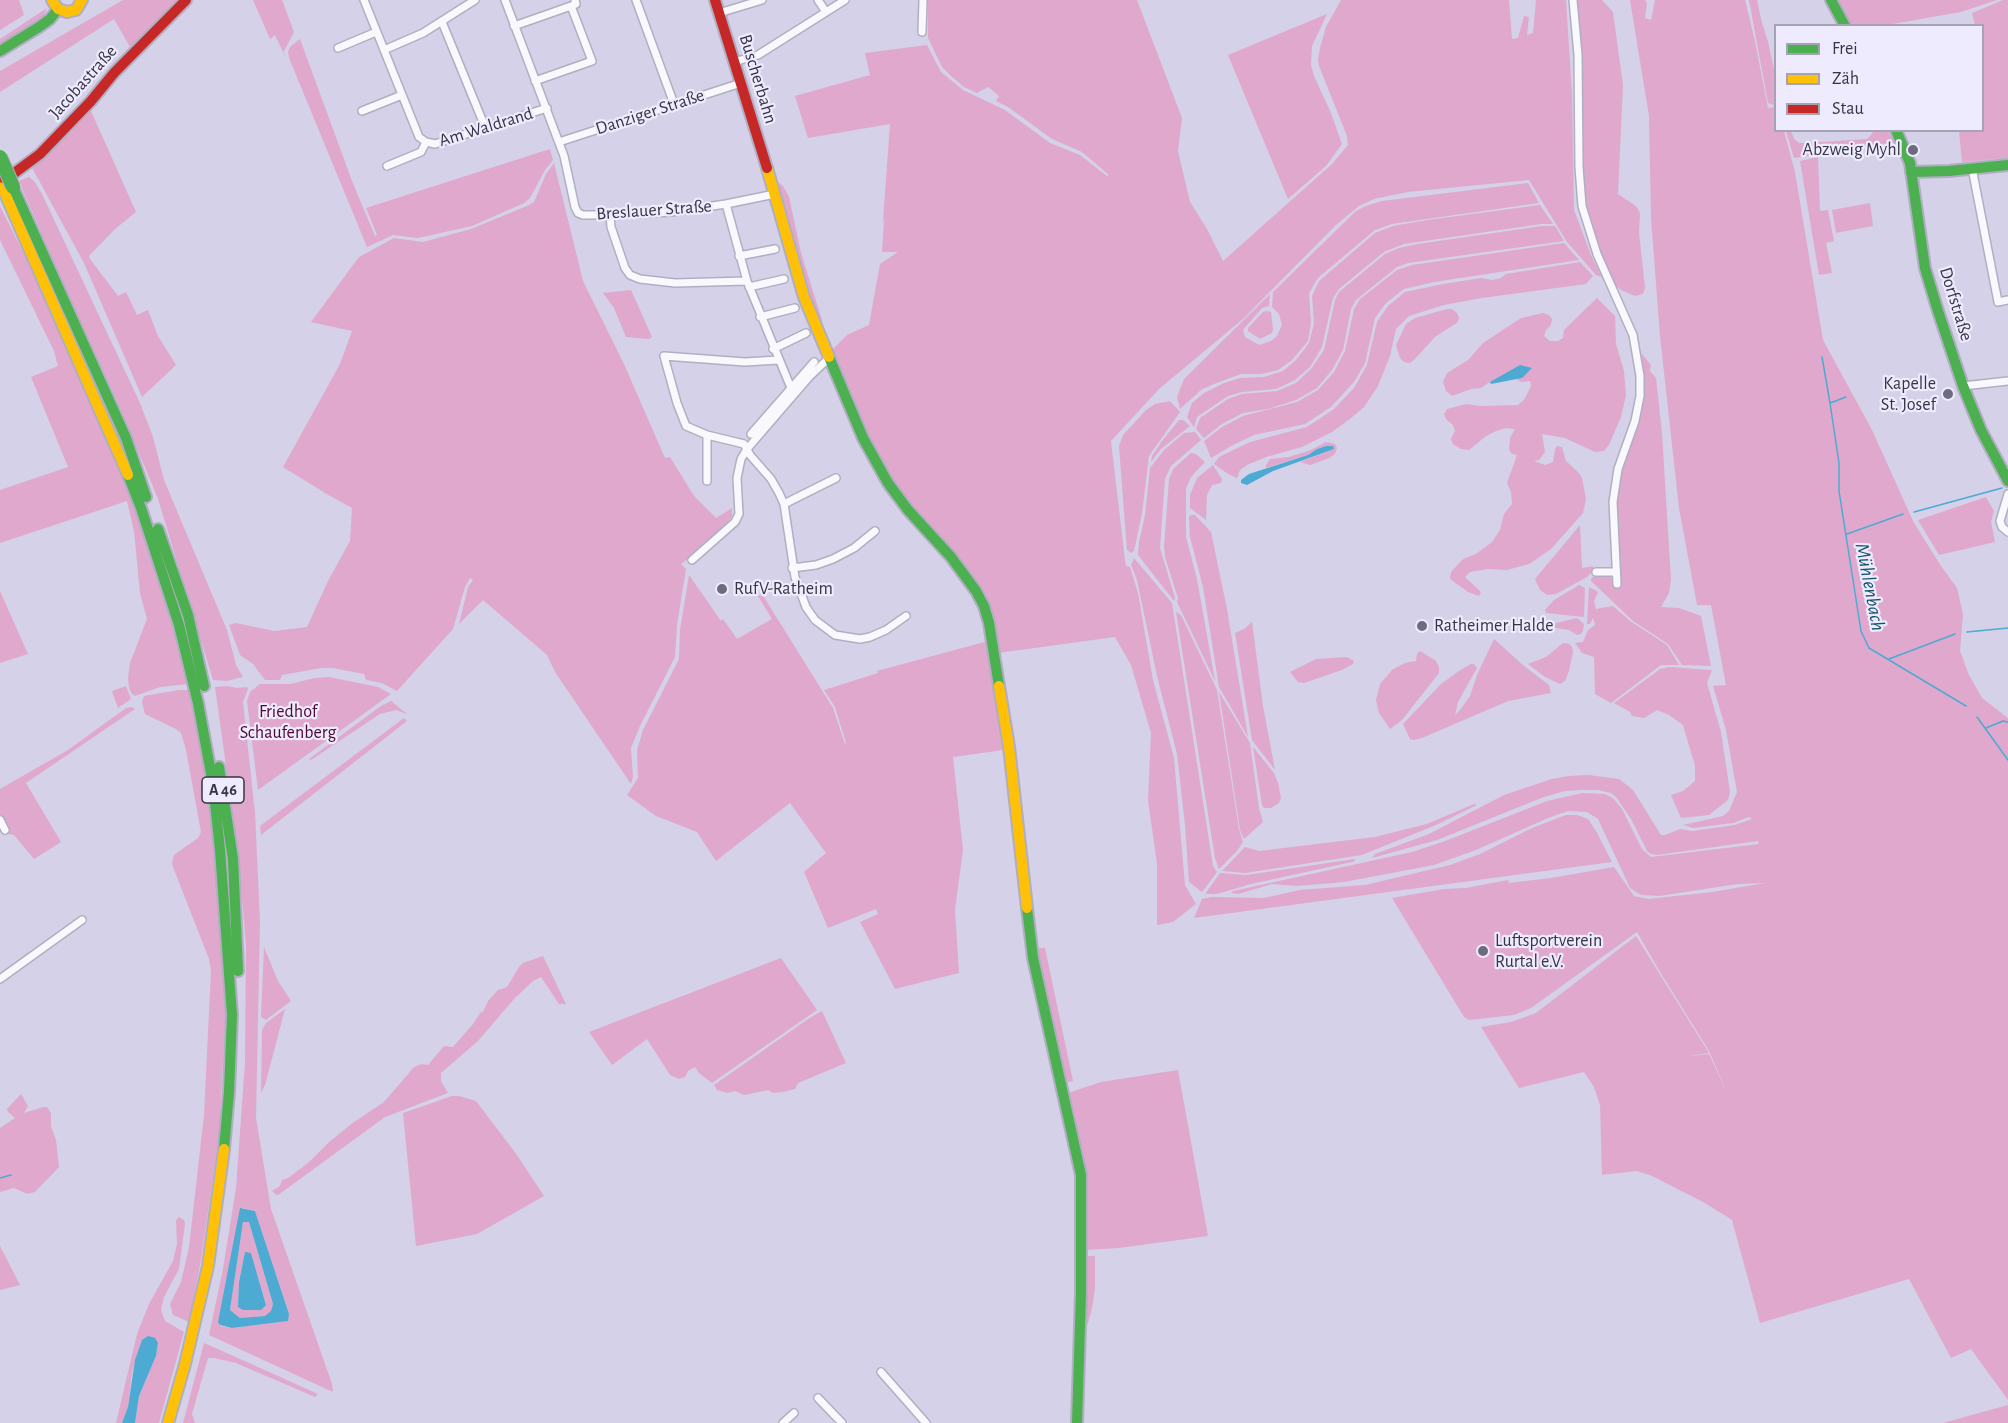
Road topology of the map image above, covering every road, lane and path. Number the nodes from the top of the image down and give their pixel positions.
1 (82, 0) edge
2 (186, 0) edge
3 (364, 0) edge
4 (476, 0) edge
5 (505, 0) edge
6 (636, 0) edge
7 (762, 0) edge
8 (818, 0) edge
9 (845, 0) edge
10 (923, 0) edge
11 (1573, 0) edge
12 (1831, 0) edge
13 (573, 3) edge
14 (55, 5) edge
15 (717, 7) edge
16 (826, 12) junction
17 (1843, 20) edge
18 (442, 22) junction
19 (514, 26) junction
20 (376, 32) junction
21 (922, 32) dead end
22 (338, 48) dead end
23 (384, 50) junction
24 (0, 51) edge
25 (734, 62) junction
26 (535, 81) junction
27 (741, 83) junction
28 (402, 95) junction
29 (674, 104) junction
30 (547, 108) junction
31 (362, 111) dead end
32 (485, 128) junction
33 (1897, 132) edge
34 (426, 142) junction
35 (559, 142) junction
36 (0, 157) edge
37 (2008, 165) edge
38 (387, 166) dead end
39 (1972, 168) junction
40 (1911, 172) junction
41 (4, 185) edge
42 (775, 194) junction
43 (726, 204) junction
44 (610, 215) junction
45 (775, 249) dead end
46 (739, 256) junction
47 (784, 279) dead end
48 (748, 284) junction
49 (2008, 300) edge
50 (795, 308) dead end
51 (760, 317) junction
52 (806, 333) dead end
53 (773, 349) junction
54 (829, 358) junction
55 (778, 360) junction
56 (814, 362) dead end
57 (2008, 381) edge
58 (1963, 386) junction
59 (791, 388) junction
60 (751, 434) dead end
61 (707, 435) junction
62 (747, 449) junction
63 (836, 478) dead end
64 (707, 481) dead end
65 (2008, 481) edge
66 (2008, 494) edge
67 (784, 504) junction
68 (875, 531) dead end
69 (2008, 532) edge
70 (692, 560) dead end
71 (792, 568) junction
72 (1596, 572) dead end
73 (1616, 572) junction
74 (1617, 584) dead end
75 (906, 616) dead end
76 (0, 820) edge
77 (5, 830) dead end
78 (82, 920) dead end
79 (0, 979) edge
80 (881, 1372) dead end
81 (818, 1398) dead end
82 (794, 1413) dead end
83 (1077, 1422) edge
84 (168, 1423) edge
85 (175, 1423) edge
86 (783, 1423) edge
87 (842, 1423) edge
88 (926, 1423) edge

1 - 14 main road
2 - 41 main road, Jacobastraße
3 - 20 street, Am Waldrand
4 - 18 street
5 - 19 street, Breslauer Straße
6 - 29 street
7 - 15 street
8 - 16 street
9 - 16 street
10 - 21 street
11 - 73 street
12 - 17 main road
13 - 19 street
13 - 26 street
14 - 24 main road
15 - 25 main road, Buscherbahn
16 - 25 street
18 - 23 street
18 - 32 street
19 - 26 street, Breslauer Straße
20 - 22 street
20 - 23 street, Am Waldrand
23 - 28 street, Am Waldrand
25 - 27 main road, Buscherbahn
26 - 30 street, Breslauer Straße
27 - 29 street, Danziger Straße
27 - 42 main road, Buscherbahn
28 - 31 street
28 - 34 street, Am Waldrand
29 - 35 street, Danziger Straße
30 - 32 street, Am Waldrand
30 - 35 street, Breslauer Straße
32 - 34 street, Am Waldrand
33 - 40 main road, Dorfstraße
34 - 38 street, Am Waldrand
35 - 44 street, Breslauer Straße
36 - 41 main road, A 46, bridge
37 - 39 main road
39 - 40 main road
39 - 49 street
40 - 58 main road, Dorfstraße
41 - 84 main road, A 46
41 - 85 main road, A 46
42 - 43 street, Breslauer Straße
42 - 54 main road, Buscherbahn
43 - 44 street, Breslauer Straße
43 - 46 street
44 - 48 street
45 - 46 street
46 - 48 street
47 - 48 street
48 - 51 street
50 - 51 street
51 - 53 street
52 - 53 street
53 - 55 street
54 - 62 street
54 - 83 main road, Buscherbahn
55 - 59 street
55 - 61 street
56 - 59 street
57 - 58 street
58 - 65 main road, Dorfstraße
59 - 60 street
61 - 62 street
61 - 64 street
62 - 67 street
62 - 70 street
63 - 67 street
66 - 69 street
67 - 71 street
68 - 71 street
71 - 75 street
72 - 73 street
73 - 74 street
76 - 77 street
78 - 79 street
80 - 88 street
81 - 87 street
82 - 86 street

